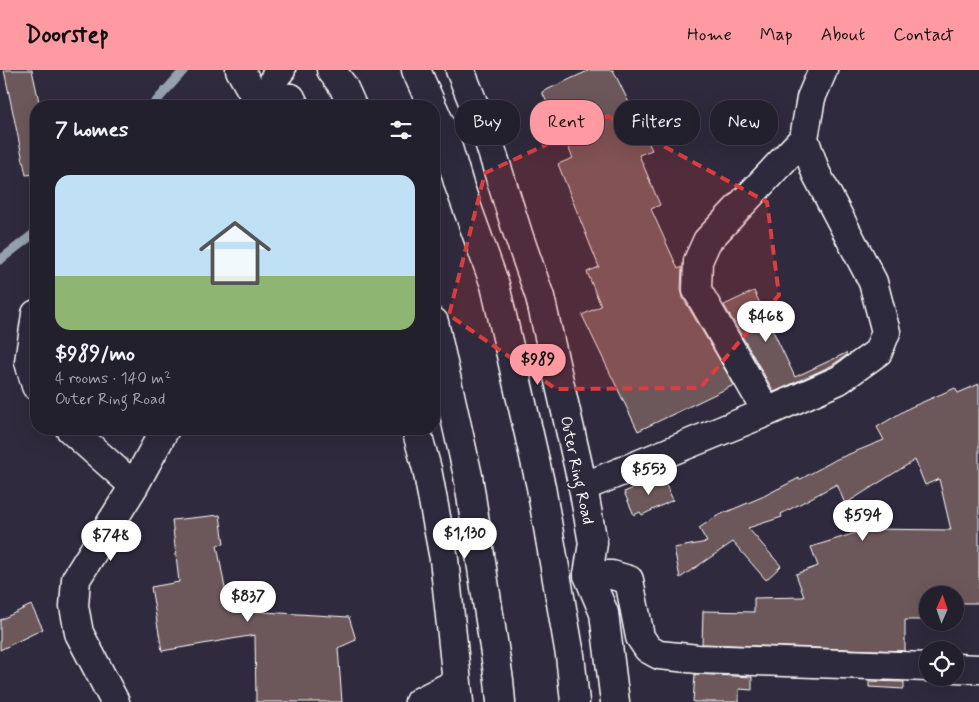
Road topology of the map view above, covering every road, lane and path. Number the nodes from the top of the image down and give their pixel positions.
1 (240, 70) edge
2 (281, 70) edge
3 (331, 70) edge
4 (416, 70) edge
5 (460, 70) edge
6 (823, 70) edge
7 (257, 100) edge
8 (286, 100) edge
9 (349, 100) edge
10 (429, 100) edge
11 (440, 124) edge
12 (804, 138) junction
13 (440, 349) edge
14 (767, 412) junction
15 (77, 435) edge
16 (162, 435) edge
17 (418, 435) edge
18 (134, 486) junction
19 (583, 487) junction
20 (588, 575) junction
21 (919, 667) edge
22 (964, 668) edge
23 (979, 669) edge
24 (500, 691) edge
25 (458, 693) edge
26 (575, 700) edge
27 (115, 702) edge
28 (419, 702) edge
29 (615, 702) edge

1 - 7 main road
2 - 8 main road
3 - 9 main road
4 - 10 main road
5 - 19 main road, Outer Ring Road
6 - 12 main road
11 - 26 main road
12 - 14 main road
12 - 14 main road
13 - 24 main road
14 - 19 main road
15 - 18 main road
16 - 18 main road
17 - 25 main road
18 - 27 main road
19 - 20 main road, Outer Ring Road
20 - 21 main road
20 - 29 main road
22 - 23 main road
25 - 28 main road

